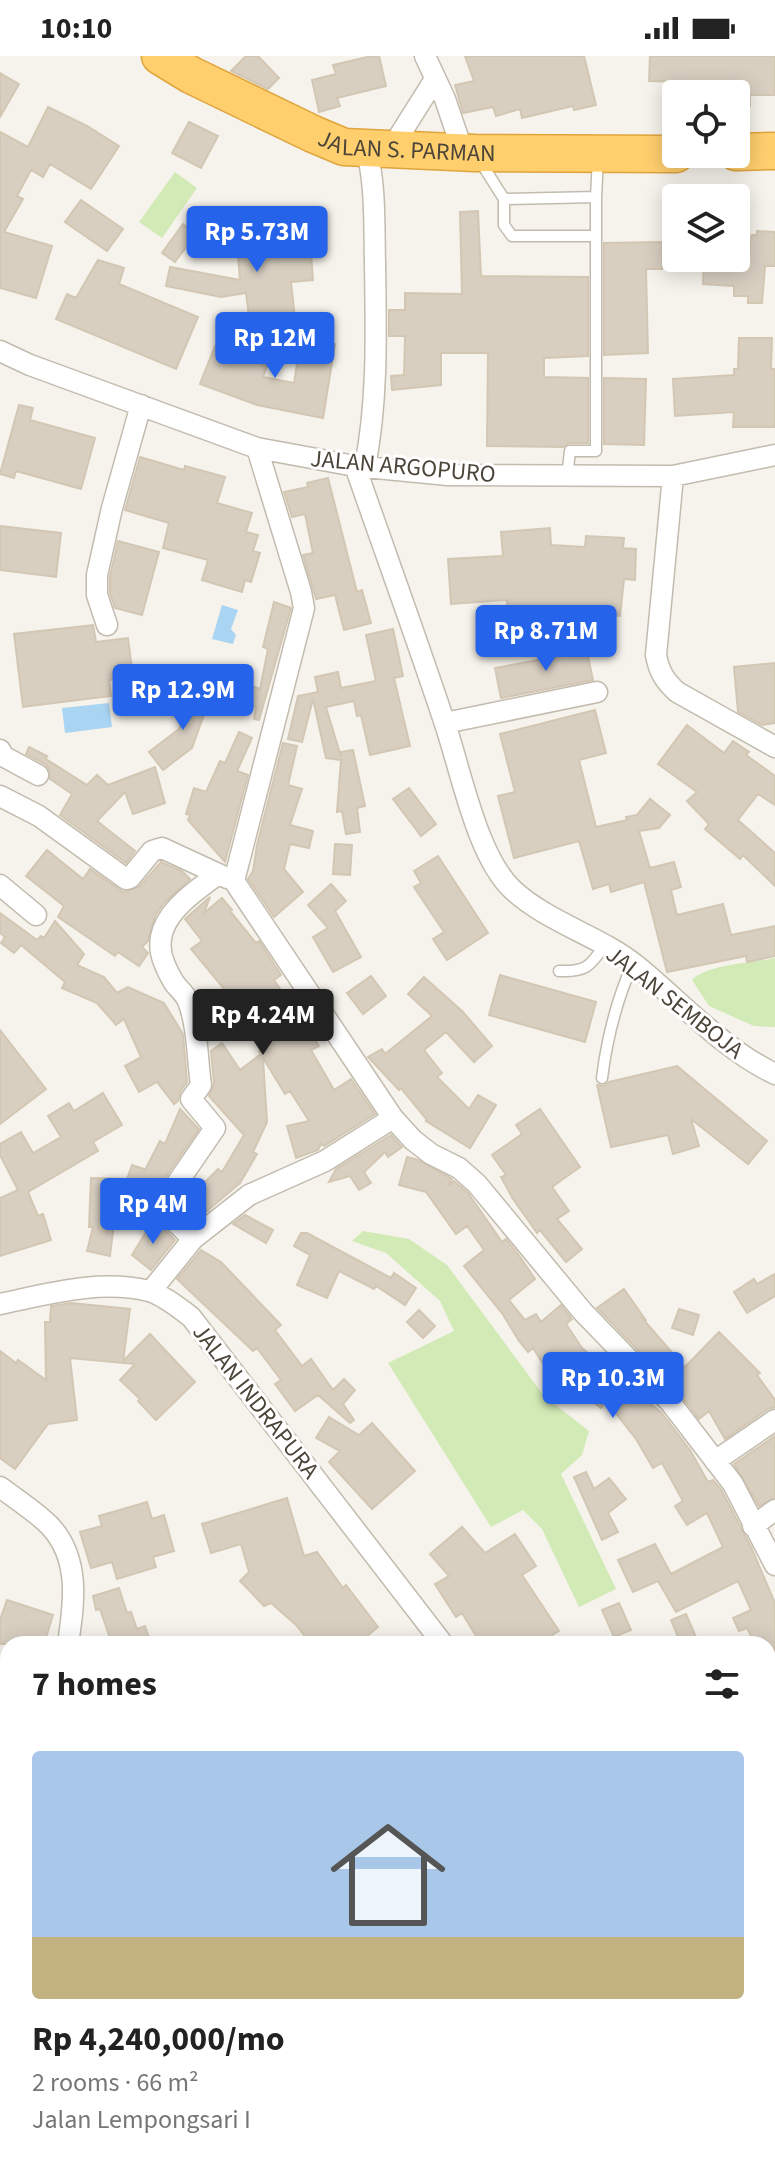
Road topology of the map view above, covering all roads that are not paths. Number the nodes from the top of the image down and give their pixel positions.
1 (160, 56) edge
2 (425, 56) edge
3 (435, 79) junction
4 (378, 148) junction
5 (775, 151) edge
6 (750, 152) edge
7 (469, 153) junction
8 (662, 154) edge
9 (598, 155) junction
10 (596, 197) junction
11 (504, 199) junction
12 (594, 236) junction
13 (0, 351) edge
14 (141, 405) junction
15 (257, 448) junction
16 (775, 455) edge
17 (360, 466) junction
18 (673, 476) junction
19 (567, 477) junction
20 (107, 625) dead end
21 (597, 692) dead end
22 (445, 723) junction
23 (775, 747) edge
24 (0, 750) edge
25 (38, 775) dead end
26 (0, 796) edge
27 (226, 877) junction
28 (0, 885) edge
29 (36, 915) dead end
30 (604, 946) junction
31 (633, 963) junction
32 (559, 971) dead end
33 (775, 1074) edge
34 (602, 1078) dead end
35 (393, 1118) junction
36 (193, 1239) junction
37 (151, 1291) junction
38 (0, 1304) edge
39 (775, 1420) edge
40 (715, 1461) junction
41 (0, 1487) edge
42 (775, 1510) edge
43 (753, 1526) junction
44 (775, 1565) edge
45 (69, 1636) edge
46 (437, 1636) edge

1 - 4 highway, JALAN S. PARMAN
2 - 3 street
3 - 4 street
3 - 7 street
4 - 7 highway, JALAN S. PARMAN
4 - 17 street
5 - 6 highway
7 - 9 highway, JALAN S. PARMAN
7 - 11 lane
8 - 9 highway, JALAN S. PARMAN
9 - 10 lane
10 - 11 lane
10 - 12 lane
11 - 12 lane
12 - 19 lane
13 - 14 street, JALAN ARGOPURO
14 - 15 street, JALAN ARGOPURO
14 - 20 street
15 - 17 street, JALAN ARGOPURO
15 - 27 street
16 - 18 street, JALAN ARGOPURO
17 - 19 street, JALAN ARGOPURO
17 - 22 street, JALAN SEMBOJA
18 - 19 street, JALAN ARGOPURO
18 - 23 street
21 - 22 street
22 - 30 street, JALAN SEMBOJA
24 - 25 street
26 - 27 street
27 - 35 street
27 - 36 street
28 - 29 street
30 - 31 street, JALAN SEMBOJA
30 - 32 lane
31 - 33 street, JALAN SEMBOJA
31 - 34 lane
35 - 36 street
35 - 40 street
36 - 37 street
37 - 38 street, JALAN INDRAPURA
37 - 46 street, JALAN INDRAPURA
39 - 40 street
40 - 43 street
41 - 45 street
42 - 43 street
43 - 44 street

